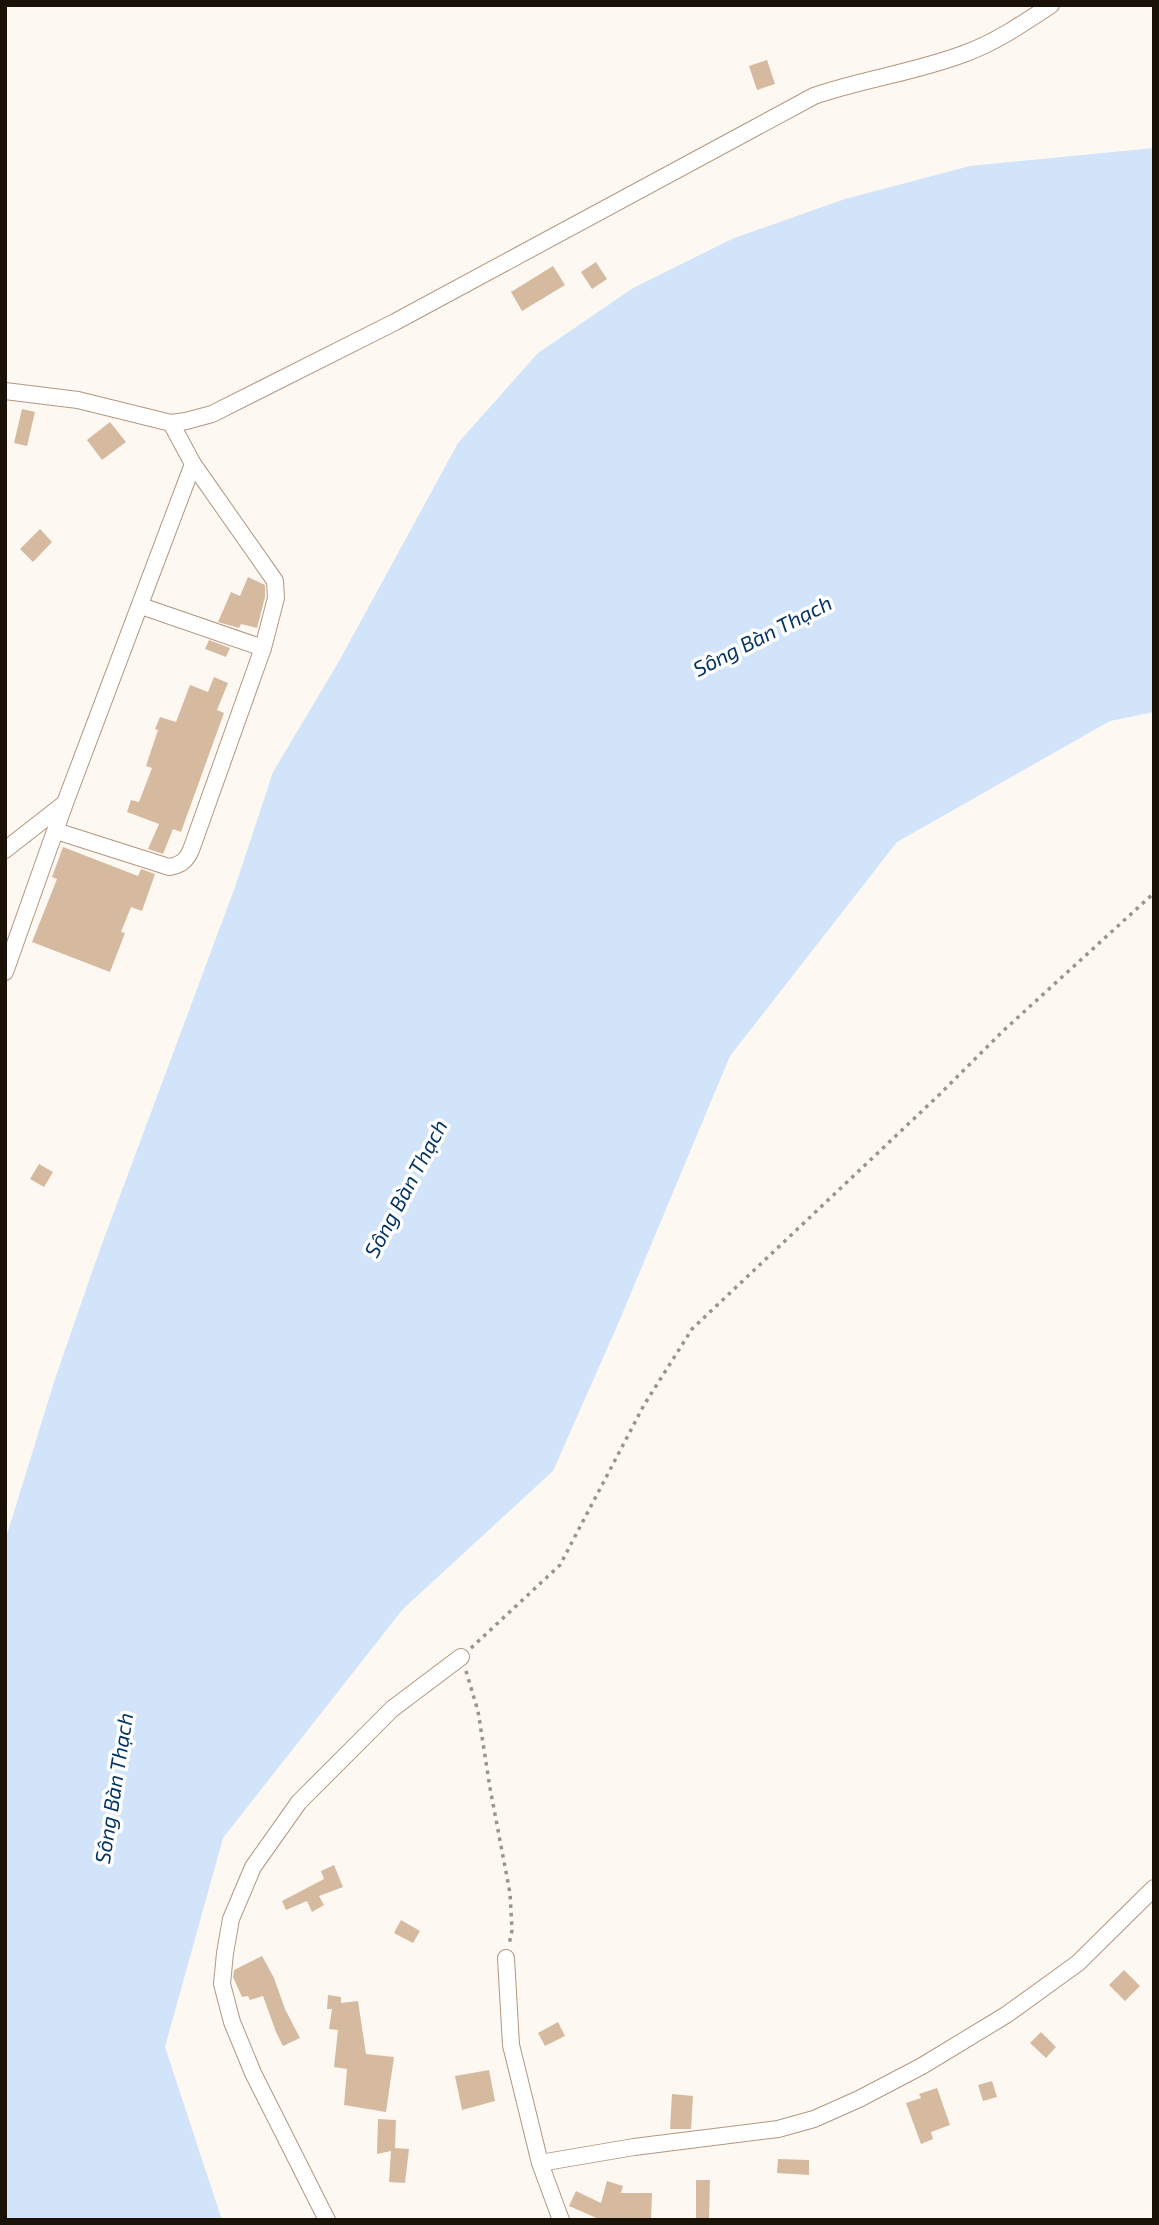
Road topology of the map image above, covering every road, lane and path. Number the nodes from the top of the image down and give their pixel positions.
1 (1051, 5) edge
2 (5, 391) edge
3 (171, 424) junction
4 (193, 464) junction
5 (141, 606) junction
6 (263, 648) junction
7 (65, 803) junction
8 (56, 831) junction
9 (5, 850) edge
10 (1154, 893) edge
11 (5, 972) edge
12 (461, 1657) junction
13 (1154, 1888) edge
14 (506, 1958) joint
15 (540, 2163) junction
16 (327, 2220) edge
17 (561, 2220) edge

1 - 3 street
2 - 3 street
3 - 4 street
4 - 5 street
4 - 6 street
5 - 6 street
5 - 7 street
6 - 8 street
7 - 8 street
7 - 9 street
8 - 11 street
10 - 12 path
12 - 14 path
12 - 16 street
13 - 15 street
14 - 15 street
15 - 17 street

